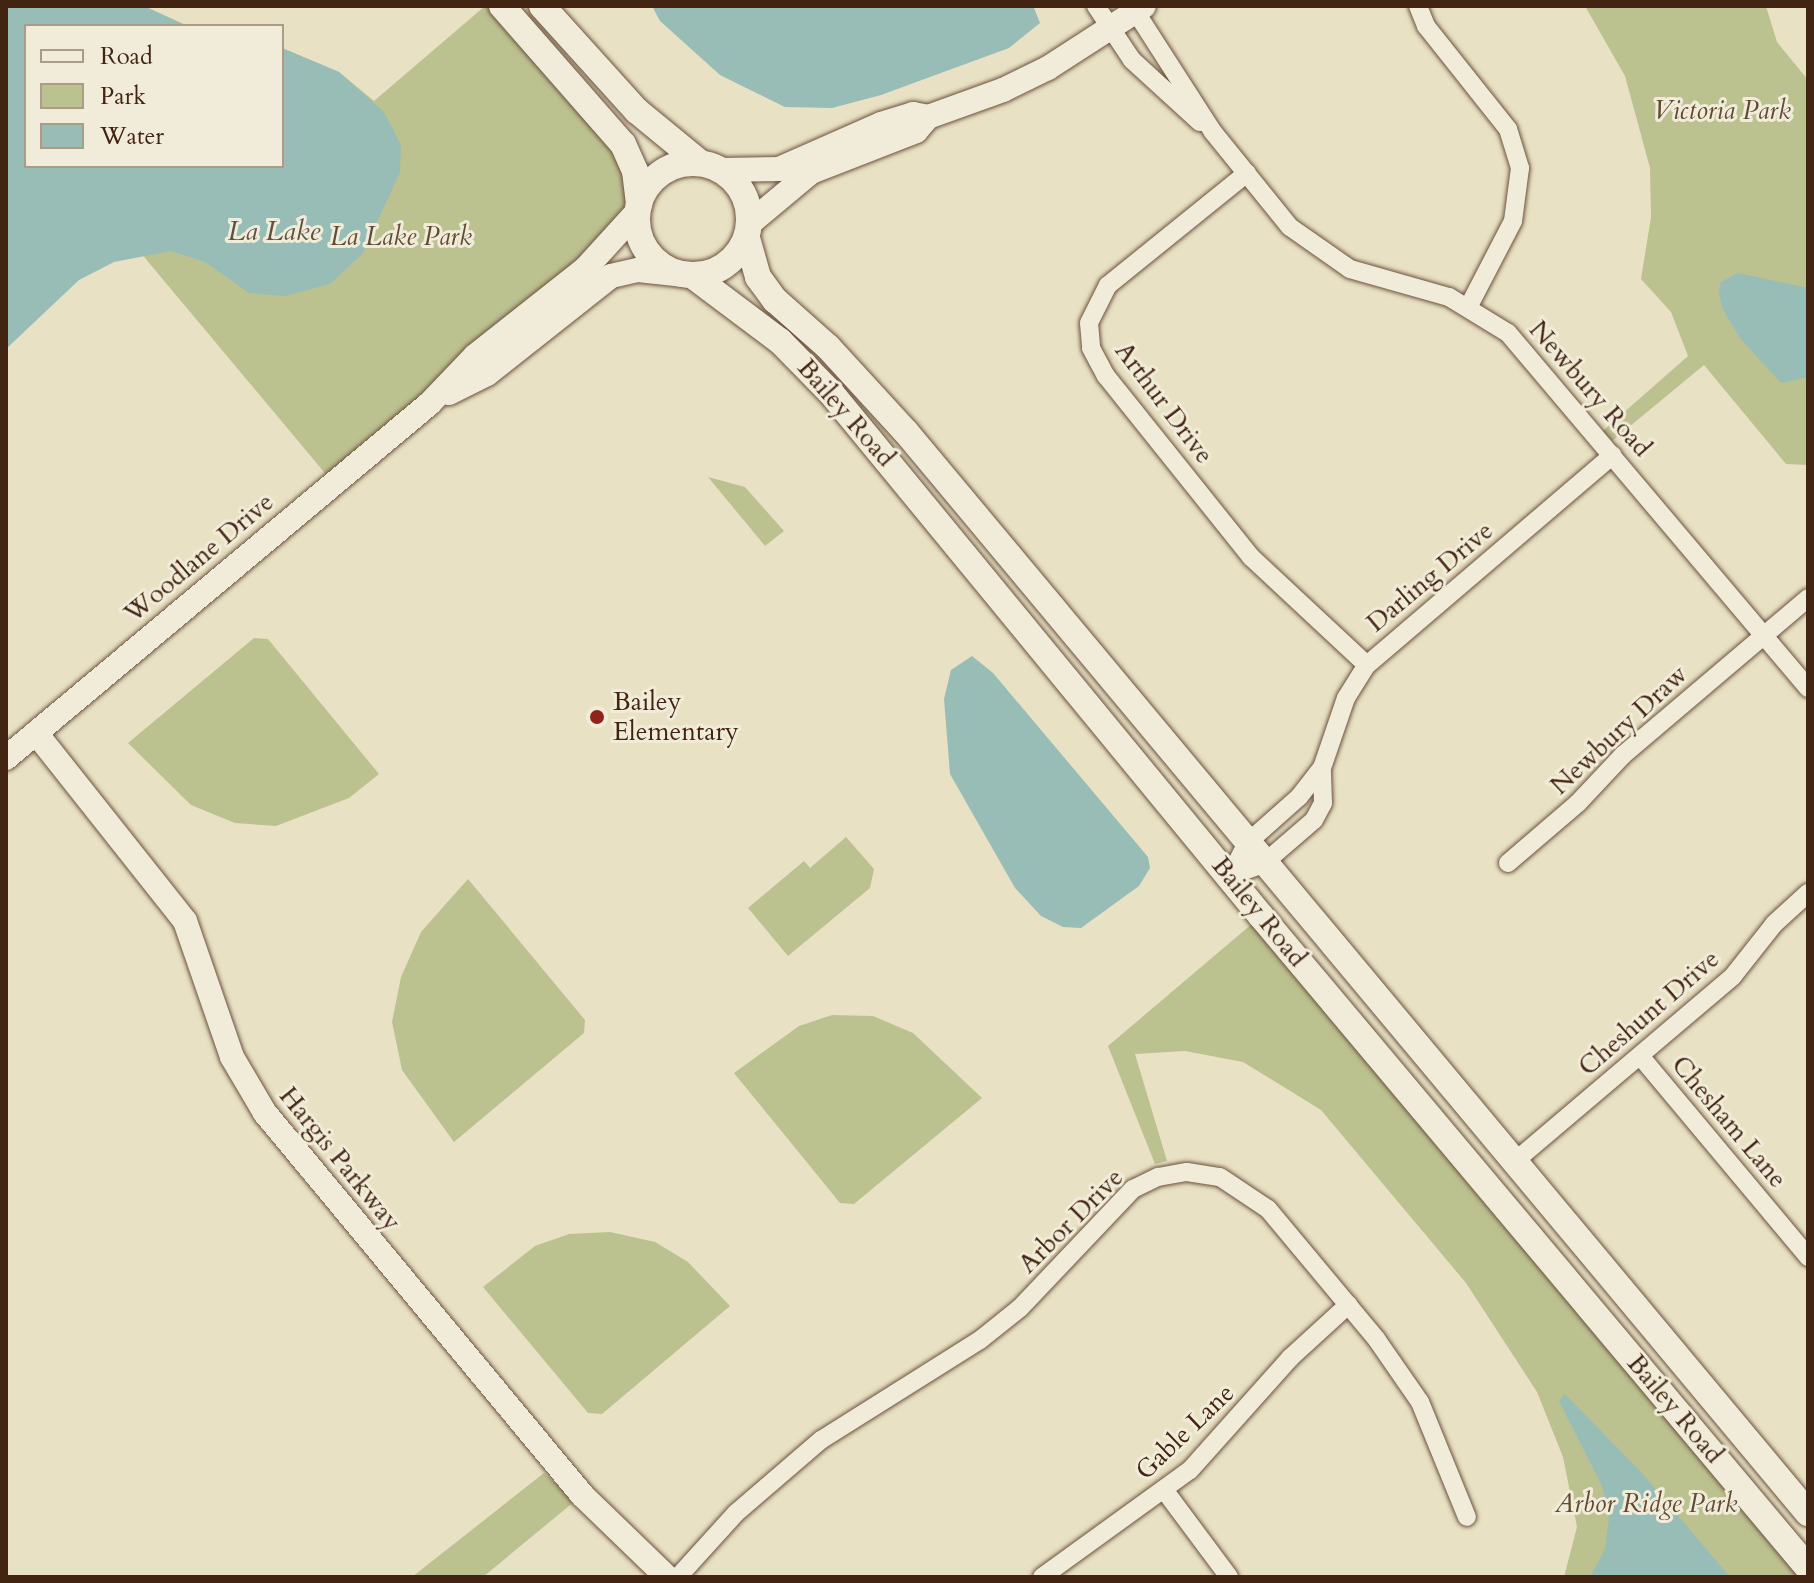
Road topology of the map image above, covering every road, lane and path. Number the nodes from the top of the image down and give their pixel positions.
1 (502, 6) edge
2 (542, 6) edge
3 (1096, 6) edge
4 (1418, 6) edge
5 (1137, 8) edge
6 (1109, 28) junction
7 (928, 117) junction
8 (1213, 132) junction
9 (710, 166) junction
10 (1247, 173) junction
11 (638, 208) junction
12 (748, 231) junction
13 (688, 275) junction
14 (1469, 306) junction
15 (429, 404) junction
16 (1613, 455) junction
17 (1808, 598) edge
18 (1764, 636) junction
19 (1367, 665) junction
20 (1808, 688) edge
21 (36, 733) junction
22 (6, 758) edge
23 (1322, 768) junction
24 (1246, 844) junction
25 (1508, 863) dead end
26 (1263, 864) junction
27 (1230, 876) junction
28 (1808, 893) edge
29 (1641, 1057) junction
30 (1514, 1162) junction
31 (1808, 1257) edge
32 (1348, 1305) junction
33 (1165, 1491) junction
34 (1808, 1513) edge
35 (1467, 1517) dead end
36 (1808, 1568) edge
37 (667, 1577) edge
38 (678, 1577) edge
39 (1042, 1577) edge
40 (1229, 1577) edge

1 - 11 main road
2 - 9 main road
3 - 6 street, Newbury Road
4 - 14 street
5 - 6 street
5 - 8 street, Newbury Road
6 - 7 street
6 - 8 street, Newbury Road
7 - 9 street
7 - 12 street
8 - 10 street, Newbury Road
9 - 11 main road
9 - 12 main road
10 - 14 street, Newbury Road
10 - 19 street, Arthur Drive
11 - 13 main road
11 - 15 street, Woodlane Drive
12 - 13 main road
12 - 24 main road, Bailey Road
13 - 15 street, Woodlane Drive
13 - 27 main road, Bailey Road
14 - 16 street, Newbury Road
15 - 21 street, Woodlane Drive
16 - 18 street, Newbury Road
16 - 19 street, Darling Drive
17 - 18 street, Newbury Draw
18 - 20 street, Newbury Road
18 - 25 street, Newbury Draw
19 - 23 street, Darling Drive
21 - 22 street, Woodlane Drive
21 - 37 street, Hargis Parkway
23 - 24 street, Darling Drive
23 - 26 street, Darling Drive
24 - 26 main road, Bailey Road
24 - 27 street, Darling Drive
26 - 27 street, Darling Drive
26 - 30 main road, Bailey Road
27 - 36 main road, Bailey Road
28 - 29 street, Cheshunt Drive
29 - 30 street, Cheshunt Drive
29 - 31 street, Chesham Lane
30 - 34 main road, Bailey Road
32 - 33 street, Gable Lane
32 - 35 street, Arbor Drive
32 - 38 street, Arbor Drive
33 - 39 street, Gable Lane
33 - 40 street

